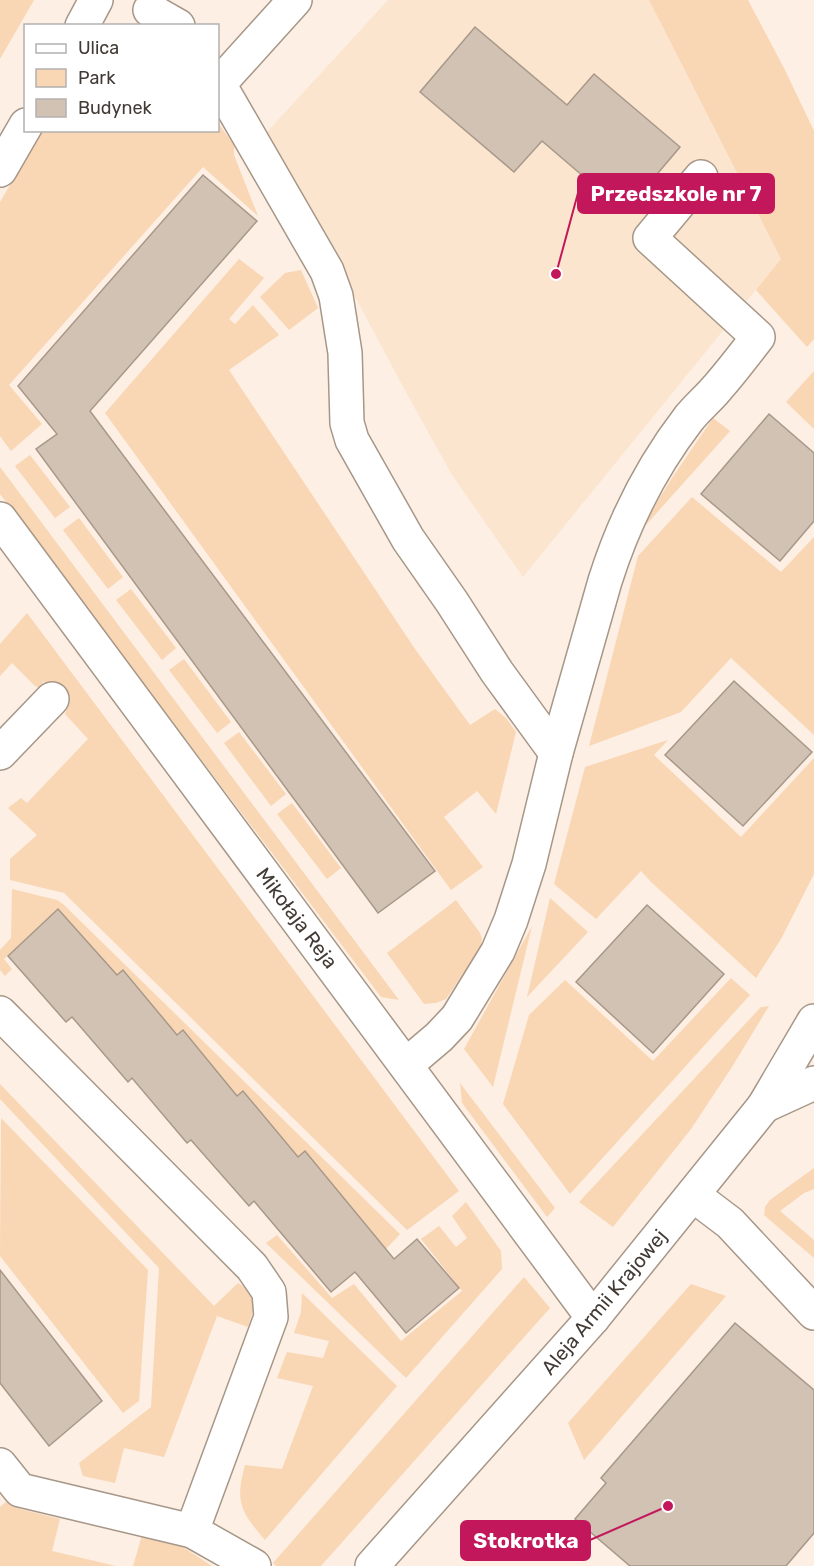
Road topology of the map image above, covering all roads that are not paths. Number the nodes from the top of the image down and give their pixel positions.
1 (96, 0) edge
2 (295, 0) edge
3 (83, 24) edge
4 (219, 81) edge
5 (219, 84) edge
6 (24, 128) edge
7 (0, 170) edge
8 (701, 177) dead end
9 (0, 519) edge
10 (52, 699) dead end
11 (0, 753) edge
12 (556, 753) junction
13 (0, 1013) edge
14 (814, 1021) edge
15 (406, 1065) junction
16 (814, 1083) edge
17 (764, 1106) junction
18 (693, 1195) junction
19 (814, 1313) edge
20 (593, 1318) junction
21 (0, 1465) edge
22 (192, 1531) junction
23 (254, 1566) edge
24 (372, 1566) edge

1 - 3 street
2 - 4 street
5 - 12 street
6 - 7 street
8 - 12 street
9 - 15 street, Mikołaja Reja
10 - 11 street
12 - 15 street
13 - 22 street
14 - 17 street, Aleja Armii Krajowej
15 - 20 street, Mikołaja Reja
16 - 17 street
17 - 18 street, Aleja Armii Krajowej
18 - 19 street
18 - 20 street, Aleja Armii Krajowej
20 - 24 street, Aleja Armii Krajowej
21 - 22 street
22 - 23 street

